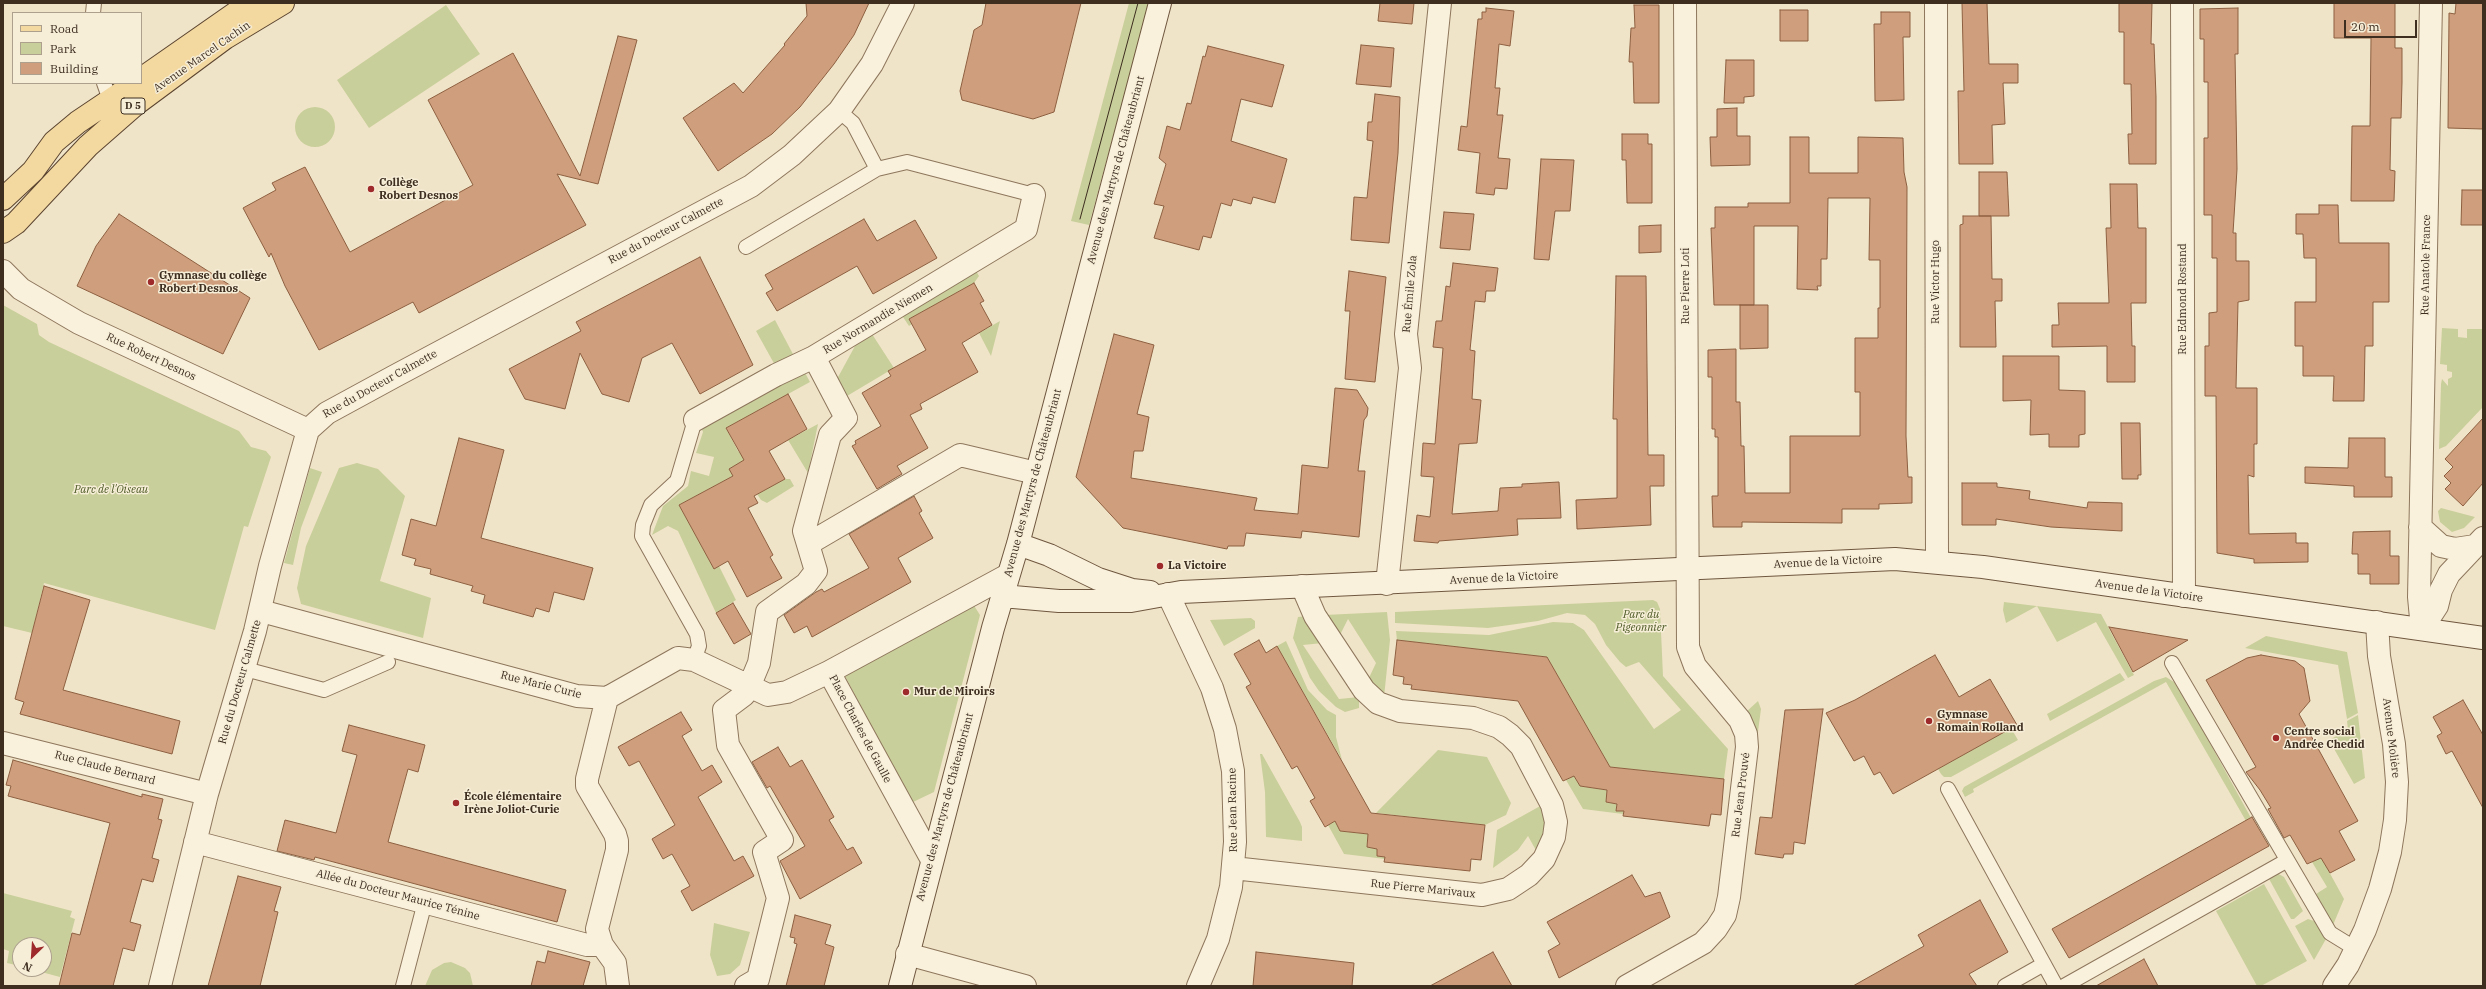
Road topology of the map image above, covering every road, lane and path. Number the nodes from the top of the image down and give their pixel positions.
1 (250, 3) edge
2 (283, 3) edge
3 (903, 3) edge
4 (1160, 3) edge
5 (1440, 3) edge
6 (1685, 3) edge
7 (1936, 3) edge
8 (2182, 3) edge
9 (2431, 3) edge
10 (142, 78) edge
11 (133, 84) edge
12 (107, 92) edge
13 (839, 111) junction
14 (877, 169) junction
15 (1034, 195) joint
16 (3, 199) edge
17 (3, 232) edge
18 (746, 247) dead end
19 (3, 271) edge
20 (814, 358) junction
21 (695, 420) joint
22 (308, 430) junction
23 (1036, 473) junction
24 (2420, 527) junction
25 (2479, 542) edge
26 (808, 544) junction
27 (1018, 544) junction
28 (1937, 561) junction
29 (1687, 570) junction
30 (1008, 575) junction
31 (1387, 584) junction
32 (1302, 586) junction
33 (1168, 594) junction
34 (1002, 596) junction
35 (2184, 596) junction
36 (261, 611) junction
37 (2377, 622) junction
38 (2422, 629) junction
39 (2483, 638) edge
40 (694, 660) junction
41 (388, 662) dead end
42 (2172, 663) dead end
43 (245, 670) junction
44 (829, 672) junction
45 (749, 687) junction
46 (607, 698) junction
47 (3, 743) edge
48 (1948, 789) dead end
49 (207, 794) junction
50 (195, 842) junction
51 (932, 860) junction
52 (2286, 861) junction
53 (1233, 868) junction
54 (425, 902) junction
55 (602, 945) junction
56 (2356, 949) junction
57 (907, 954) junction
58 (2044, 964) junction
59 (160, 986) edge
60 (403, 986) edge
61 (618, 986) edge
62 (746, 986) edge
63 (900, 986) edge
64 (1025, 986) edge
65 (1198, 986) edge
66 (1627, 986) edge
67 (2005, 986) edge
68 (2056, 986) edge
69 (2064, 986) edge
70 (2334, 986) edge

1 - 10 main road, Avenue Marcel Cachin
2 - 17 main road, Avenue Marcel Cachin / D 5
3 - 13 street, Rue du Docteur Calmette
4 - 23 street, Avenue des Martyrs de Châteaubriant
5 - 31 street, Rue Émile Zola
6 - 29 street, Rue Pierre Loti
7 - 28 street, Rue Victor Hugo
8 - 35 street, Rue Edmond Rostand
9 - 24 street, Rue Anatole France
11 - 12 main road, Avenue Marcel Cachin / D 5
12 - 16 main road, Avenue Marcel Cachin / D 5
13 - 14 lane
13 - 22 street, Rue du Docteur Calmette
14 - 15 lane
14 - 18 lane
15 - 20 street, Rue Normandie Niemen
19 - 22 street, Rue Robert Desnos
20 - 21 street
20 - 26 street, Rue Normandie Niemen
21 - 40 lane
22 - 36 street, Rue du Docteur Calmette
23 - 26 street
23 - 27 street, Avenue des Martyrs de Châteaubriant
24 - 25 street
24 - 38 street, Rue Anatole France
25 - 38 street
26 - 45 street, Rue Normandie Niemen
27 - 30 street, Avenue des Martyrs de Châteaubriant
27 - 33 street, Avenue de la Victoire
28 - 29 street, Avenue de la Victoire
28 - 35 street, Avenue de la Victoire
29 - 31 street, Avenue de la Victoire
29 - 66 street, Rue Jean Prouvé
30 - 34 street, Avenue des Martyrs de Châteaubriant
30 - 44 street, Place Charles de Gaulle
31 - 32 street, Avenue de la Victoire
32 - 33 street, Avenue de la Victoire
32 - 53 street, Rue Pierre Marivaux
33 - 34 street, Avenue de la Victoire
33 - 53 street, Rue Jean Racine
34 - 51 street, Avenue des Martyrs de Châteaubriant
35 - 37 street, Avenue de la Victoire
36 - 43 street, Rue du Docteur Calmette
36 - 46 street, Rue Marie Curie
37 - 38 street, Avenue de la Victoire
37 - 56 street, Avenue Molière
38 - 39 street, Avenue de la Victoire
40 - 45 street
40 - 46 street
41 - 43 lane
42 - 52 lane
43 - 49 street, Rue du Docteur Calmette
44 - 45 street
44 - 51 street, Place Charles de Gaulle
45 - 62 street, Rue Normandie Niemen
46 - 55 street
47 - 49 street, Rue Claude Bernard
48 - 58 lane
49 - 50 street, Rue du Docteur Calmette
50 - 54 street, Allée du Docteur Maurice Ténine
50 - 59 street, Rue du Docteur Calmette
51 - 57 street, Avenue des Martyrs de Châteaubriant
52 - 56 lane
52 - 69 lane
53 - 65 street, Rue Jean Racine
54 - 55 street, Allée du Docteur Maurice Ténine
54 - 60 lane
55 - 61 street
56 - 70 street, Avenue Molière
57 - 63 street, Avenue des Martyrs de Châteaubriant
57 - 64 street
58 - 67 lane
58 - 68 lane

